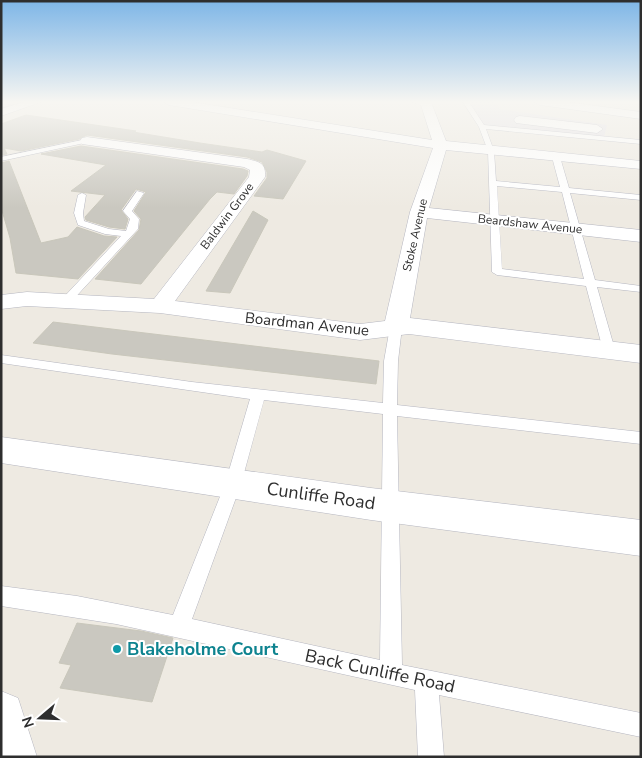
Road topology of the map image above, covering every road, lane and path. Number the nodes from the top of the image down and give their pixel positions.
1 (393, 137) edge
2 (438, 137) edge
3 (486, 137) edge
4 (592, 137) edge
5 (87, 141) joint
6 (641, 142) edge
7 (441, 145) junction
8 (491, 151) junction
9 (556, 157) junction
10 (1, 159) edge
11 (641, 165) edge
12 (493, 183) junction
13 (566, 190) junction
14 (140, 194) dead end
15 (82, 195) dead end
16 (641, 198) edge
17 (419, 212) junction
18 (495, 220) junction
19 (576, 229) junction
20 (128, 234) junction
21 (641, 236) edge
22 (590, 283) junction
23 (641, 289) edge
24 (67, 300) junction
25 (1, 302) edge
26 (160, 306) junction
27 (396, 327) junction
28 (609, 350) junction
29 (641, 354) edge
30 (1, 359) edge
31 (259, 394) junction
32 (390, 410) junction
33 (641, 438) edge
34 (1, 450) edge
35 (232, 484) junction
36 (390, 506) junction
37 (641, 538) edge
38 (1, 596) edge
39 (179, 627) junction
40 (391, 674) junction
41 (426, 681) junction
42 (1, 715) edge
43 (641, 725) edge
44 (12, 757) edge
45 (431, 757) edge

1 - 7 street
2 - 7 street
3 - 8 lane
4 - 6 lane
5 - 10 lane
5 - 26 street, Baldwin Grove
7 - 8 street
7 - 17 street, Stoke Avenue
8 - 9 street
8 - 12 lane
9 - 11 street
9 - 13 lane
12 - 13 lane
12 - 18 lane
13 - 16 lane
13 - 19 lane
14 - 20 lane
15 - 20 lane
17 - 18 street, Beardshaw Avenue
17 - 27 street, Stoke Avenue
18 - 19 street, Beardshaw Avenue
18 - 22 lane
19 - 21 street, Beardshaw Avenue
19 - 22 lane
20 - 24 lane
22 - 23 lane
22 - 28 lane
24 - 25 street, Boardman Avenue
24 - 26 street, Boardman Avenue
26 - 27 street, Boardman Avenue
27 - 28 street, Boardman Avenue
27 - 32 lane
28 - 29 street, Boardman Avenue
30 - 31 lane
31 - 32 lane
31 - 35 lane
32 - 33 lane
32 - 36 lane
34 - 35 street, Cunliffe Road
35 - 36 street, Cunliffe Road
35 - 39 lane
36 - 37 street, Cunliffe Road
36 - 40 lane
38 - 39 lane, Back Cunliffe Road
39 - 40 lane, Back Cunliffe Road
40 - 41 lane, Back Cunliffe Road
41 - 43 lane, Back Cunliffe Road
41 - 45 lane
42 - 44 street

